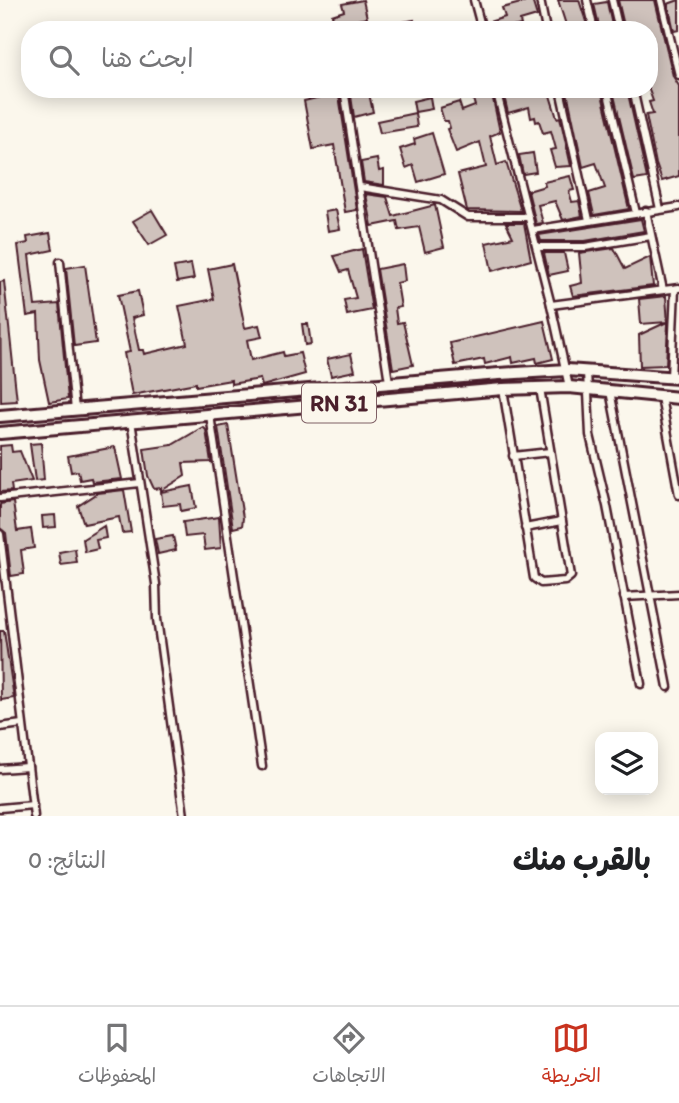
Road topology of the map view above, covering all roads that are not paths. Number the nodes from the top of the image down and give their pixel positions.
1 (474, 0) edge
2 (540, 0) edge
3 (587, 0) edge
4 (612, 0) edge
5 (661, 0) edge
6 (480, 21) edge
7 (545, 21) edge
8 (591, 21) edge
9 (617, 21) edge
10 (679, 75) edge
11 (346, 98) edge
12 (498, 98) edge
13 (561, 98) edge
14 (609, 98) edge
15 (635, 98) edge
16 (360, 187) junction
17 (679, 207) edge
18 (660, 209) junction
19 (646, 211) junction
20 (636, 213) junction
21 (529, 218) junction
22 (589, 220) junction
23 (533, 230) junction
24 (651, 236) junction
25 (538, 247) junction
26 (60, 262) dead end
27 (677, 288) edge
28 (663, 290) junction
29 (551, 305) junction
30 (567, 370) junction
31 (587, 371) junction
32 (675, 378) edge
33 (389, 382) junction
34 (569, 387) junction
35 (540, 388) junction
36 (503, 389) junction
37 (587, 390) junction
38 (610, 391) junction
39 (661, 397) junction
40 (679, 398) edge
41 (75, 411) junction
42 (209, 415) junction
43 (0, 416) edge
44 (131, 421) junction
45 (0, 433) edge
46 (550, 452) junction
47 (513, 456) junction
48 (140, 484) junction
49 (679, 495) edge
50 (0, 498) edge
51 (562, 521) junction
52 (525, 528) junction
53 (0, 534) edge
54 (679, 594) edge
55 (624, 597) junction
56 (650, 597) junction
57 (641, 684) dead end
58 (668, 687) dead end
59 (22, 724) junction
60 (0, 727) edge
61 (262, 766) dead end
62 (28, 767) junction
63 (0, 769) edge
64 (33, 805) junction
65 (0, 808) edge
66 (34, 816) edge
67 (184, 816) edge

1 - 6 street
2 - 7 street
3 - 8 street
4 - 9 street
5 - 10 street
11 - 16 street
12 - 21 street
13 - 22 street
14 - 20 street
15 - 18 street
16 - 21 street
16 - 33 street
17 - 18 street
18 - 19 street
19 - 20 street
19 - 24 street
20 - 22 street
21 - 23 street
22 - 23 street
23 - 25 street
24 - 25 street
24 - 28 street
25 - 29 street
26 - 41 street
27 - 28 street
27 - 32 street
28 - 29 street
29 - 30 street
30 - 31 highway, RN 31
30 - 33 highway, RN 31
30 - 34 street
31 - 32 highway, RN 31
31 - 37 street
33 - 41 highway, RN 31
34 - 35 highway, RN 31
34 - 37 highway, RN 31
35 - 36 highway, RN 31
35 - 46 street
36 - 42 highway, RN 31
36 - 47 street
37 - 38 highway, RN 31
37 - 55 street
38 - 39 highway, RN 31
38 - 56 street
39 - 40 highway, RN 31
39 - 49 street
41 - 43 highway, RN 31
42 - 44 highway, RN 31
42 - 61 street
44 - 45 highway, RN 31
44 - 48 street
46 - 47 street
46 - 51 street
47 - 52 street
48 - 50 street
48 - 67 street
51 - 52 street
51 - 52 street
53 - 59 street
54 - 56 street
55 - 56 street
55 - 57 street
56 - 58 street
59 - 60 street
59 - 62 street
62 - 63 street
62 - 64 street
64 - 65 street
64 - 66 street

